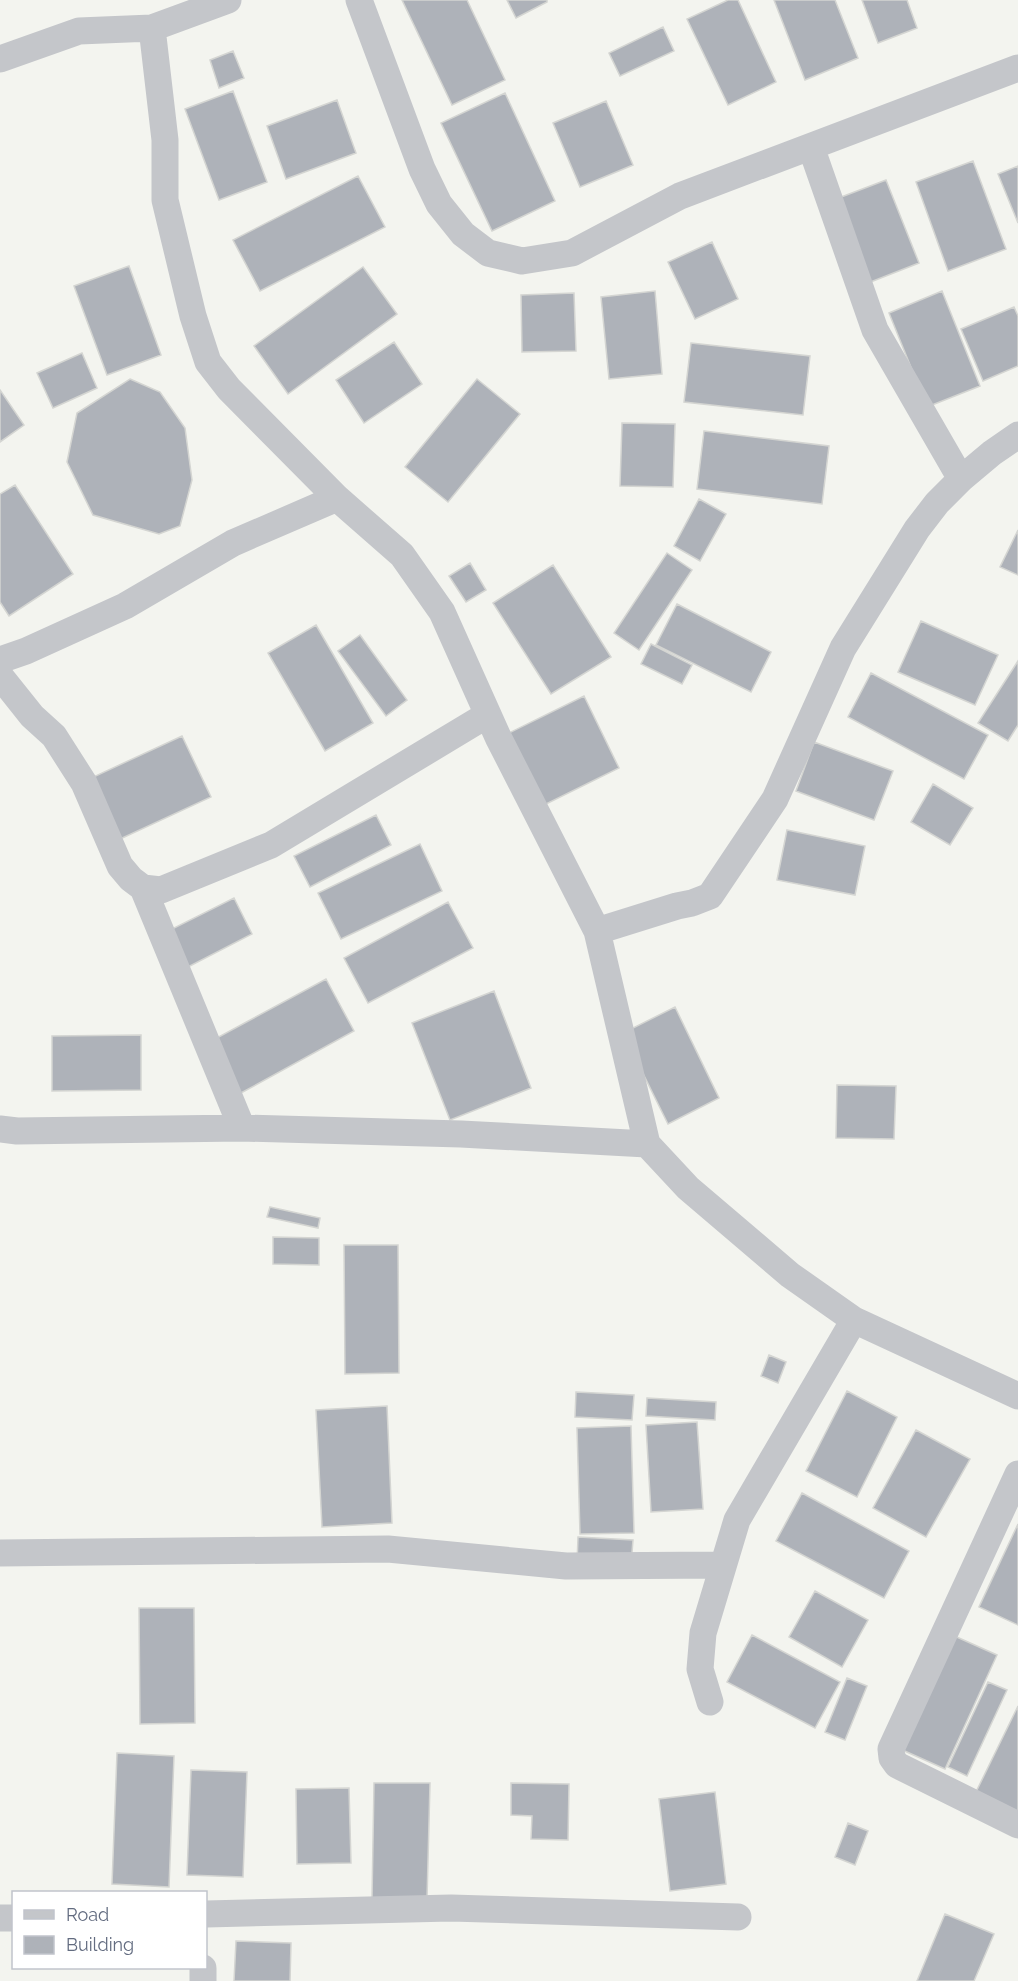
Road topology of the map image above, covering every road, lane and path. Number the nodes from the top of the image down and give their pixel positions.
1 (228, 0) edge
2 (359, 0) edge
3 (152, 28) junction
4 (0, 59) edge
5 (1018, 68) edge
6 (812, 147) junction
7 (1018, 435) edge
8 (961, 479) junction
9 (337, 498) junction
10 (0, 660) edge
11 (0, 676) edge
12 (487, 716) junction
13 (143, 888) junction
14 (597, 931) junction
15 (242, 1128) junction
16 (0, 1129) edge
17 (647, 1144) junction
18 (854, 1320) junction
19 (1018, 1396) edge
20 (1018, 1474) edge
21 (0, 1553) edge
22 (723, 1564) junction
23 (710, 1702) dead end
24 (1018, 1825) edge
25 (207, 1914) edge
26 (738, 1917) dead end

1 - 3 street
2 - 6 street
3 - 4 street
3 - 9 street
5 - 6 street
6 - 8 street
7 - 8 street
8 - 14 street
9 - 10 street
9 - 12 street
11 - 13 street
12 - 13 street
12 - 14 street
13 - 15 street
14 - 17 street
15 - 16 street
15 - 17 street
17 - 18 street
18 - 19 street
18 - 22 street
20 - 24 street
21 - 22 street
22 - 23 street
25 - 26 street

